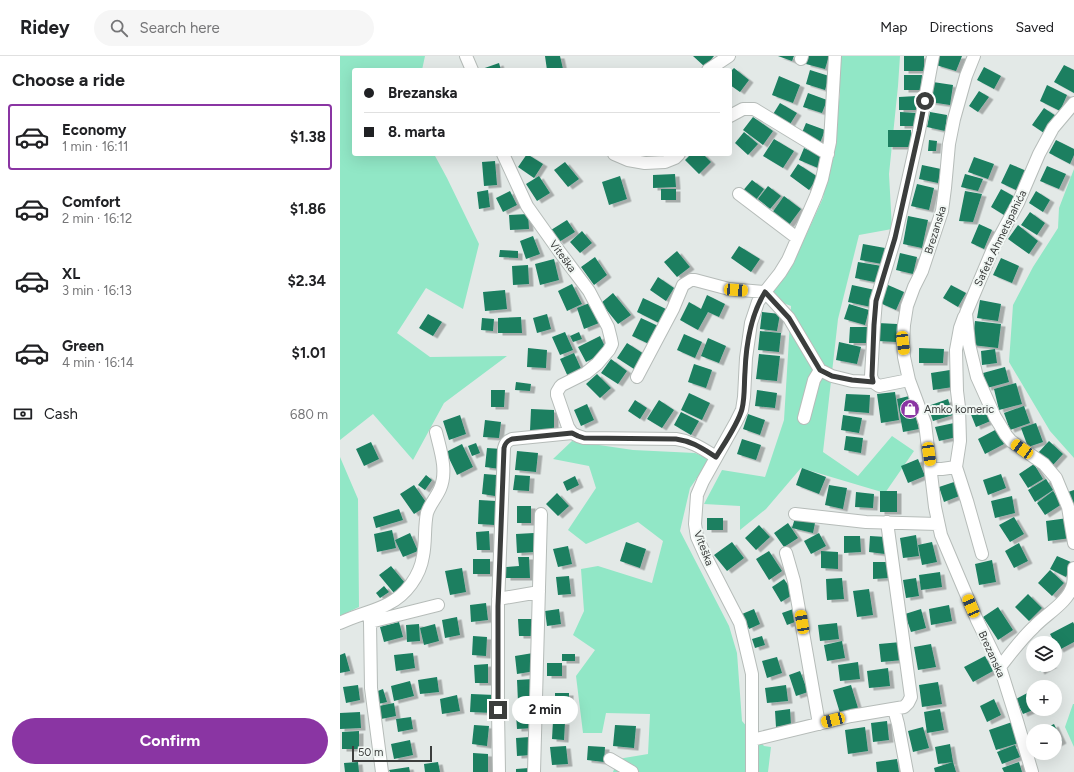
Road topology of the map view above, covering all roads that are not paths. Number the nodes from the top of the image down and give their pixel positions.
1 (466, 56) edge
2 (729, 56) edge
3 (835, 56) edge
4 (933, 56) edge
5 (974, 56) edge
6 (471, 68) edge
7 (711, 68) edge
8 (1074, 103) edge
9 (732, 115) edge
10 (828, 154) junction
11 (504, 156) edge
12 (619, 156) edge
13 (678, 156) edge
14 (739, 194) dead end
15 (797, 238) junction
16 (765, 292) junction
17 (966, 313) junction
18 (820, 370) junction
19 (637, 377) dead end
20 (909, 380) junction
21 (873, 382) junction
22 (804, 418) dead end
23 (436, 432) dead end
24 (572, 433) junction
25 (716, 457) junction
26 (956, 467) junction
27 (931, 469) junction
28 (541, 514) dead end
29 (796, 514) dead end
30 (887, 522) junction
31 (938, 524) junction
32 (1074, 543) edge
33 (786, 553) dead end
34 (982, 554) dead end
35 (1074, 568) edge
36 (539, 592) junction
37 (498, 599) junction
38 (438, 605) dead end
39 (369, 617) junction
40 (340, 623) edge
41 (1000, 667) junction
42 (894, 709) junction
43 (820, 724) junction
44 (752, 740) junction
45 (610, 759) dead end
46 (382, 772) edge
47 (499, 772) edge
48 (534, 772) edge
49 (632, 772) edge
50 (752, 772) edge
51 (907, 772) edge
52 (1032, 772) edge

1 - 6 street
2 - 7 street
3 - 10 street, Viteška
4 - 21 street
5 - 20 street, Brezanska
8 - 17 street, Safeta Ahmetspahića
9 - 10 street
10 - 15 street, Viteška
11 - 24 street, Viteška
12 - 13 street
14 - 15 street
15 - 16 street, Viteška
16 - 18 street
16 - 19 street
16 - 25 street, Viteška
17 - 26 street
17 - 32 street, Safeta Ahmetspahića
18 - 21 street
18 - 22 street
20 - 21 street
20 - 27 street, Brezanska
23 - 39 street
24 - 25 street
24 - 37 street
25 - 44 street, Viteška
26 - 27 street
26 - 34 street
27 - 31 street, Brezanska
28 - 36 street
29 - 30 street
30 - 31 street
30 - 42 street
31 - 41 street, Brezanska
33 - 43 street
35 - 41 street
36 - 37 street
36 - 48 street
37 - 47 street
38 - 39 street
39 - 40 street
39 - 46 street
41 - 52 street, Brezanska
42 - 43 street
42 - 51 street
43 - 44 street
44 - 50 street, Viteška
45 - 49 street

